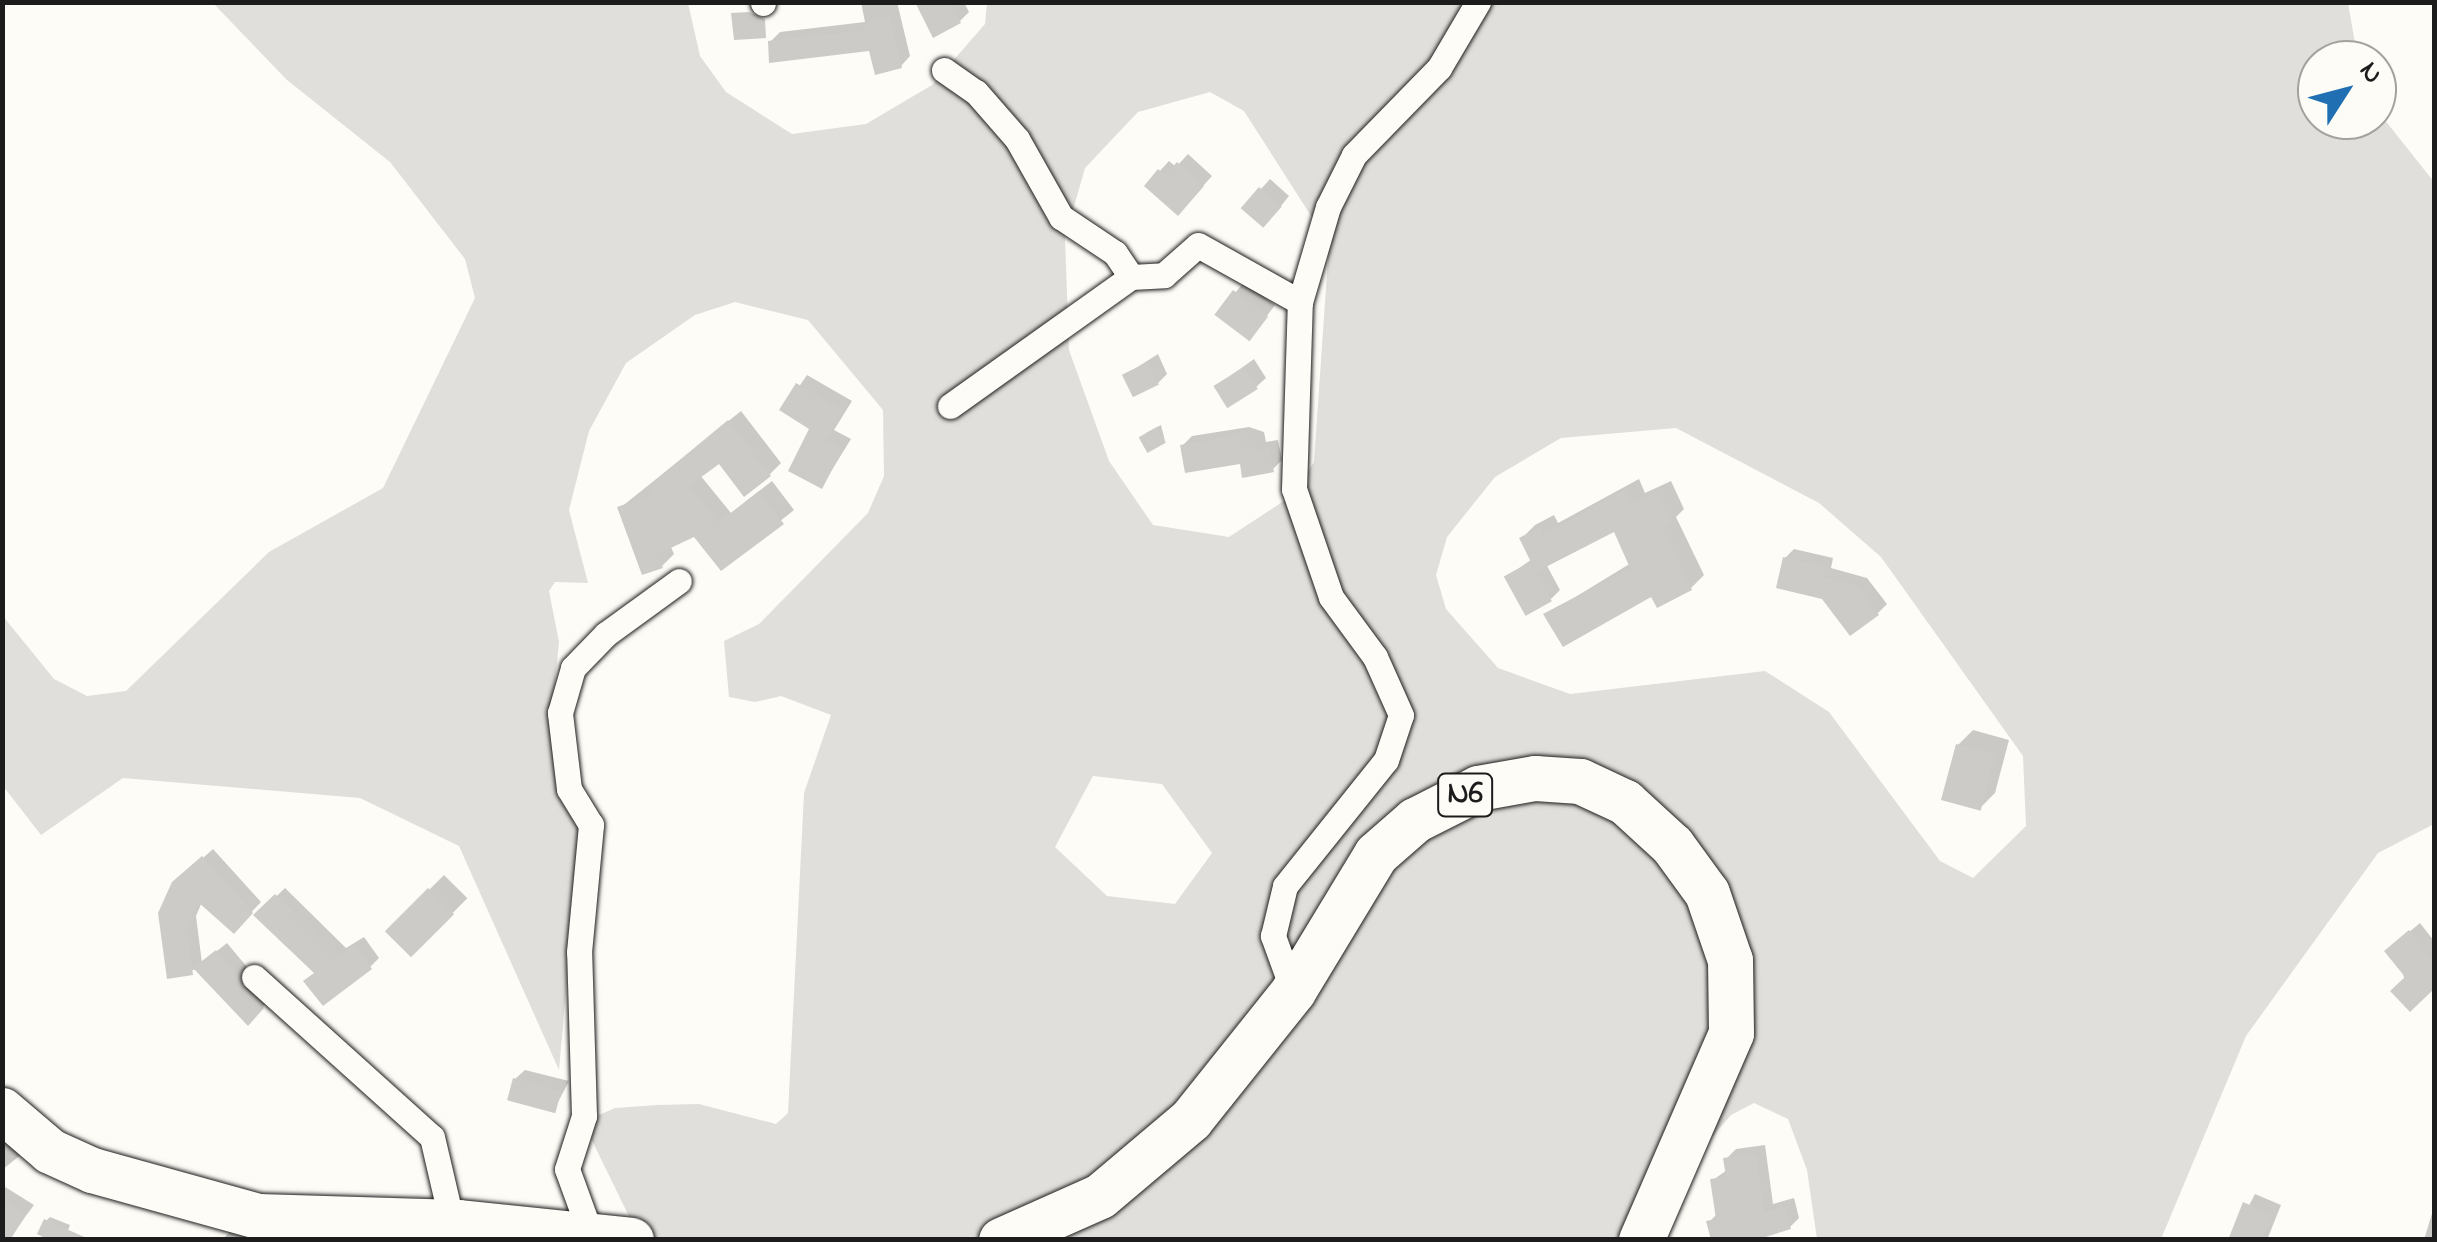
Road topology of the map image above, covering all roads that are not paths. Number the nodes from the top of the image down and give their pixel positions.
1 (1478, 2) edge
2 (944, 70) dead end
3 (1131, 277) junction
4 (1300, 302) junction
5 (950, 406) dead end
6 (678, 581) dead end
7 (254, 977) dead end
8 (1292, 991) junction
9 (2, 1110) edge
10 (458, 1222) junction
11 (611, 1237) edge
12 (1001, 1240) edge
13 (1641, 1240) edge

1 - 4 street
2 - 3 street
3 - 4 street
3 - 5 street
4 - 8 street
6 - 11 street
7 - 10 street
8 - 12 highway, N6
8 - 13 highway, N6
9 - 10 highway
10 - 11 highway

